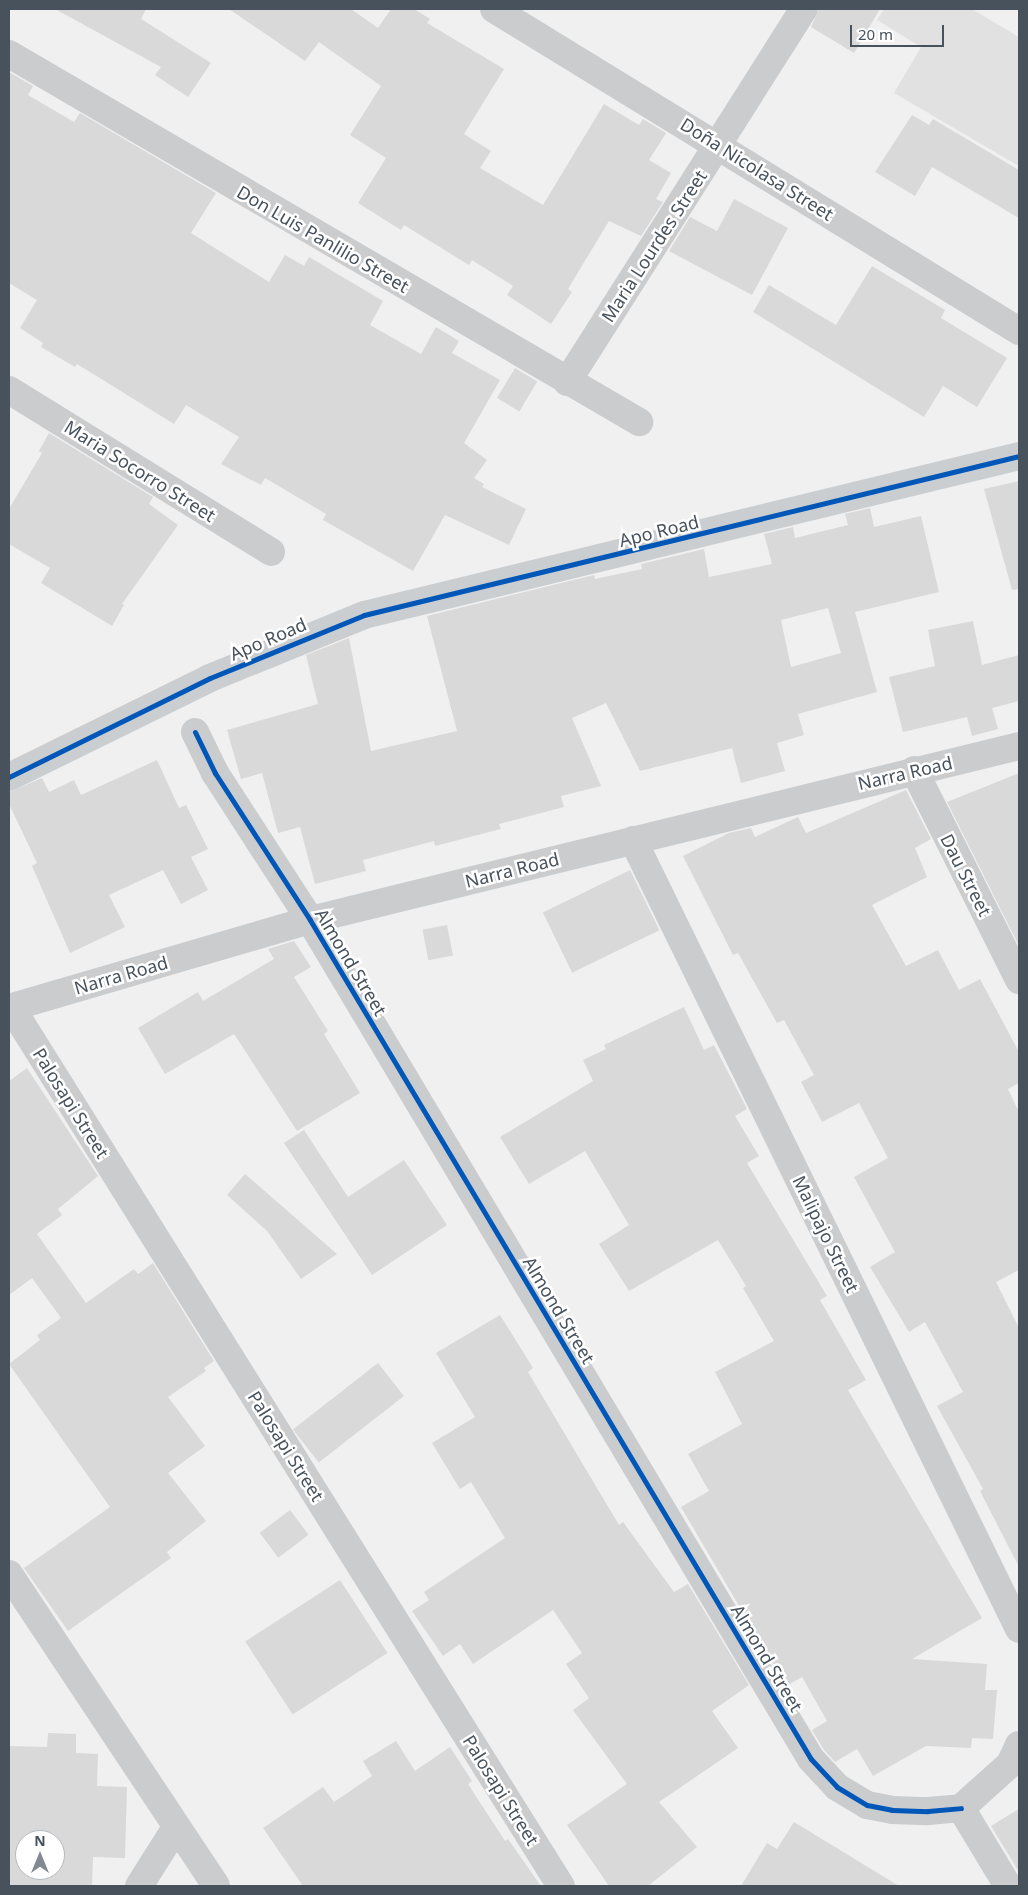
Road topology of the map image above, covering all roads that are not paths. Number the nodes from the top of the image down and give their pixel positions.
1 (494, 9) edge
2 (804, 9) edge
3 (9, 54) edge
4 (719, 145) junction
5 (1019, 331) edge
6 (567, 382) junction
7 (9, 390) edge
8 (639, 422) dead end
9 (1019, 456) edge
10 (270, 552) dead end
11 (196, 732) dead end
12 (1019, 746) edge
13 (914, 770) junction
14 (9, 777) edge
15 (633, 840) junction
16 (310, 920) junction
17 (1019, 980) edge
18 (10, 1007) edge
19 (9, 1574) edge
20 (1019, 1629) edge
21 (1019, 1745) edge
22 (961, 1808) junction
23 (175, 1829) junction
24 (139, 1886) edge
25 (216, 1886) edge
26 (562, 1886) edge
27 (1008, 1886) edge

1 - 4 street, Doña Nicolasa Street
2 - 4 street, Maria Lourdes Street
3 - 6 street, Don Luis Panlilio Street
4 - 5 street, Doña Nicolasa Street
4 - 6 street, Maria Lourdes Street
6 - 8 street, Don Luis Panlilio Street
7 - 10 street, Maria Socorro Street
9 - 14 street, Apo Road
11 - 16 street, Almond Street
12 - 13 street, Narra Road
13 - 15 street, Narra Road
13 - 17 street, Dau Street
15 - 16 street, Narra Road
15 - 20 street, Malipajo Street
16 - 18 street, Narra Road
16 - 22 street, Almond Street
18 - 26 street, Palosapi Street
19 - 23 street
21 - 22 street
22 - 27 street
23 - 24 street
23 - 25 street

